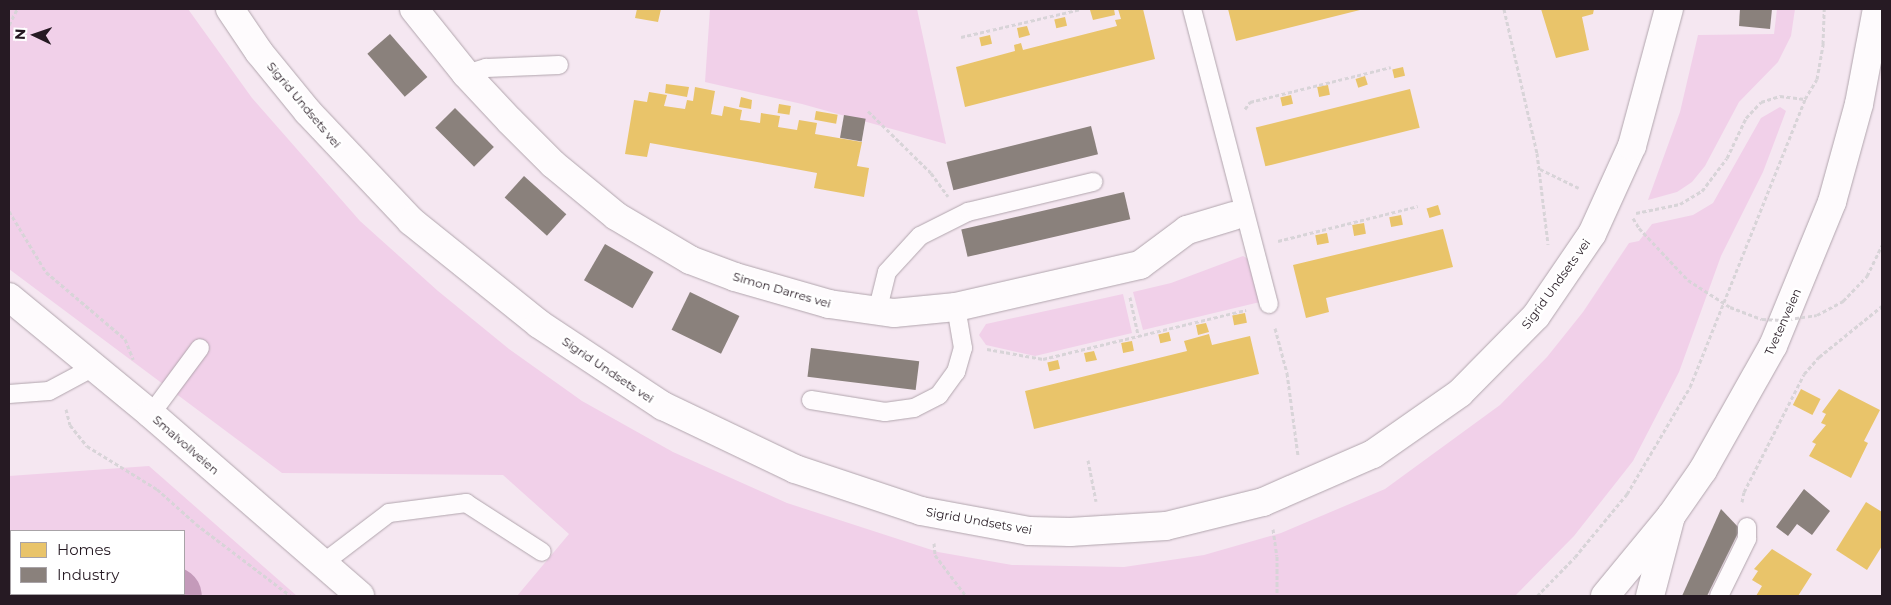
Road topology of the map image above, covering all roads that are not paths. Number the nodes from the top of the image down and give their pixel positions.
1 (230, 9) edge
2 (414, 9) edge
3 (1192, 9) edge
4 (1669, 9) edge
5 (1877, 9) edge
6 (559, 65) dead end
7 (466, 74) junction
8 (1093, 182) dead end
9 (1238, 214) junction
10 (9, 297) edge
11 (1269, 304) road end
12 (956, 307) junction
13 (877, 312) junction
14 (200, 348) dead end
15 (92, 368) junction
16 (9, 394) edge
17 (811, 400) dead end
18 (151, 414) junction
19 (1671, 516) junction
20 (1748, 527) road end
21 (542, 552) dead end
22 (322, 564) junction
23 (360, 596) edge
24 (1605, 596) edge
25 (1650, 596) edge
26 (1719, 596) edge

1 - 4 street, Sigrid Undsets vei
2 - 7 street, Simon Darres vei
3 - 9 lane
5 - 19 street, Tvetenveien
6 - 7 lane
7 - 13 street, Simon Darres vei
8 - 13 lane
9 - 11 lane
9 - 12 street, Simon Darres vei
10 - 15 street, Smalvollveien
12 - 13 street, Simon Darres vei
12 - 17 lane
14 - 18 lane
15 - 16 lane
15 - 18 street, Smalvollveien
18 - 22 street, Smalvollveien
19 - 24 street, Tvetenveien
19 - 25 street
20 - 26 lane
21 - 22 lane
22 - 23 street, Smalvollveien

